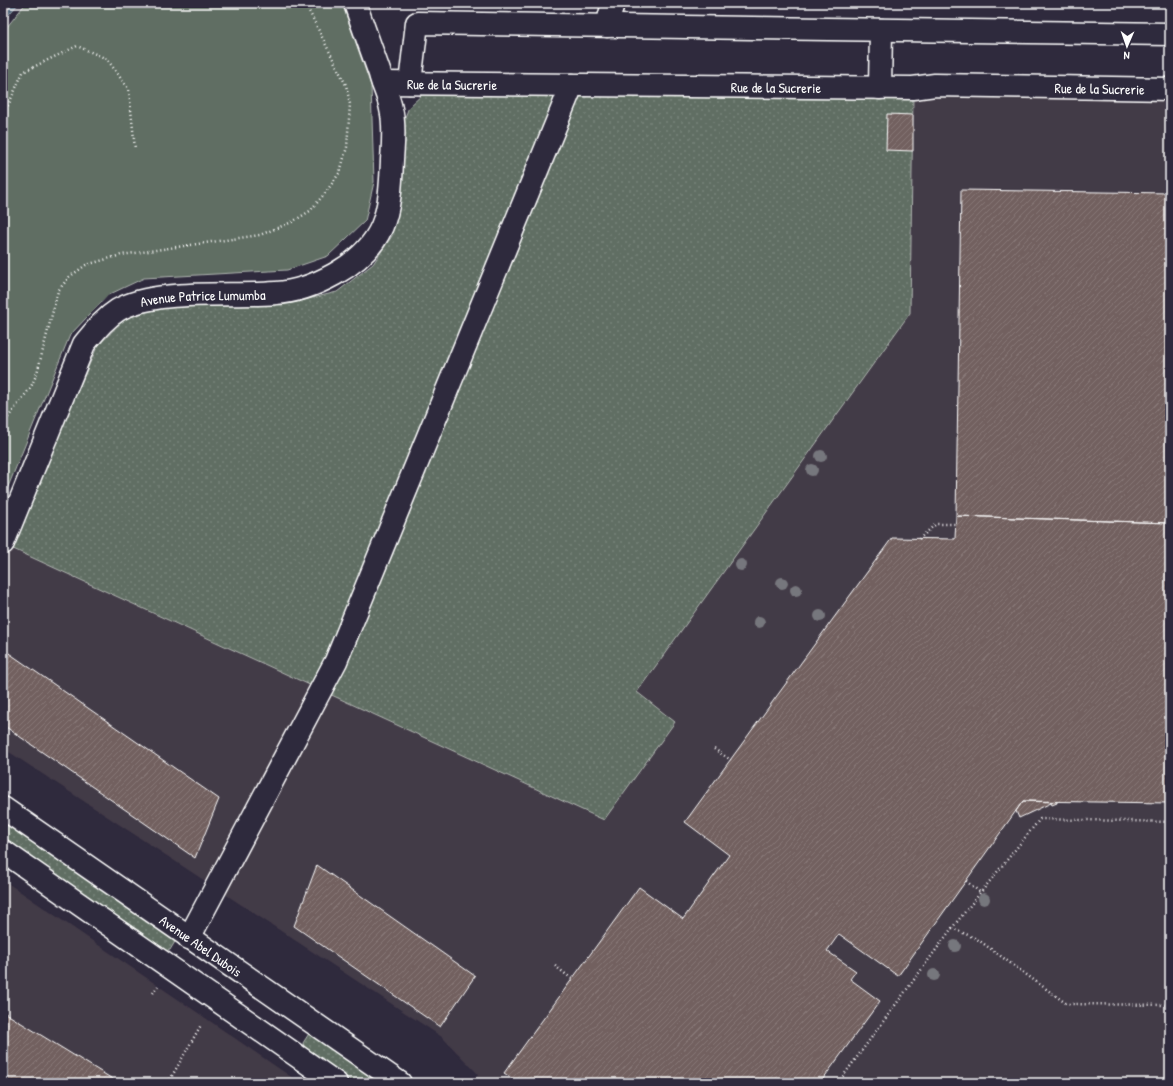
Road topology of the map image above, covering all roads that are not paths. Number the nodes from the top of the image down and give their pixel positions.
1 (355, 3) edge
2 (613, 3) edge
3 (607, 26) junction
4 (881, 30) junction
5 (1170, 34) edge
6 (383, 83) junction
7 (410, 83) junction
8 (572, 85) junction
9 (880, 88) junction
10 (1170, 89) edge
11 (3, 517) edge
12 (3, 543) edge
13 (3, 808) edge
14 (3, 851) edge
15 (189, 938) junction
16 (336, 1083) edge
17 (400, 1083) edge

1 - 6 street, Avenue Patrice Lumumba
2 - 3 street
3 - 4 street
3 - 7 street
4 - 5 street
4 - 9 street
6 - 7 street, Rue de la Sucrerie
6 - 11 street, Avenue Patrice Lumumba
6 - 12 street, Avenue Patrice Lumumba
7 - 8 street, Rue de la Sucrerie
8 - 9 street, Rue de la Sucrerie
8 - 15 street
9 - 10 street, Rue de la Sucrerie
13 - 15 street, Avenue Abel Dubois
14 - 16 street
15 - 17 street, Avenue Abel Dubois

